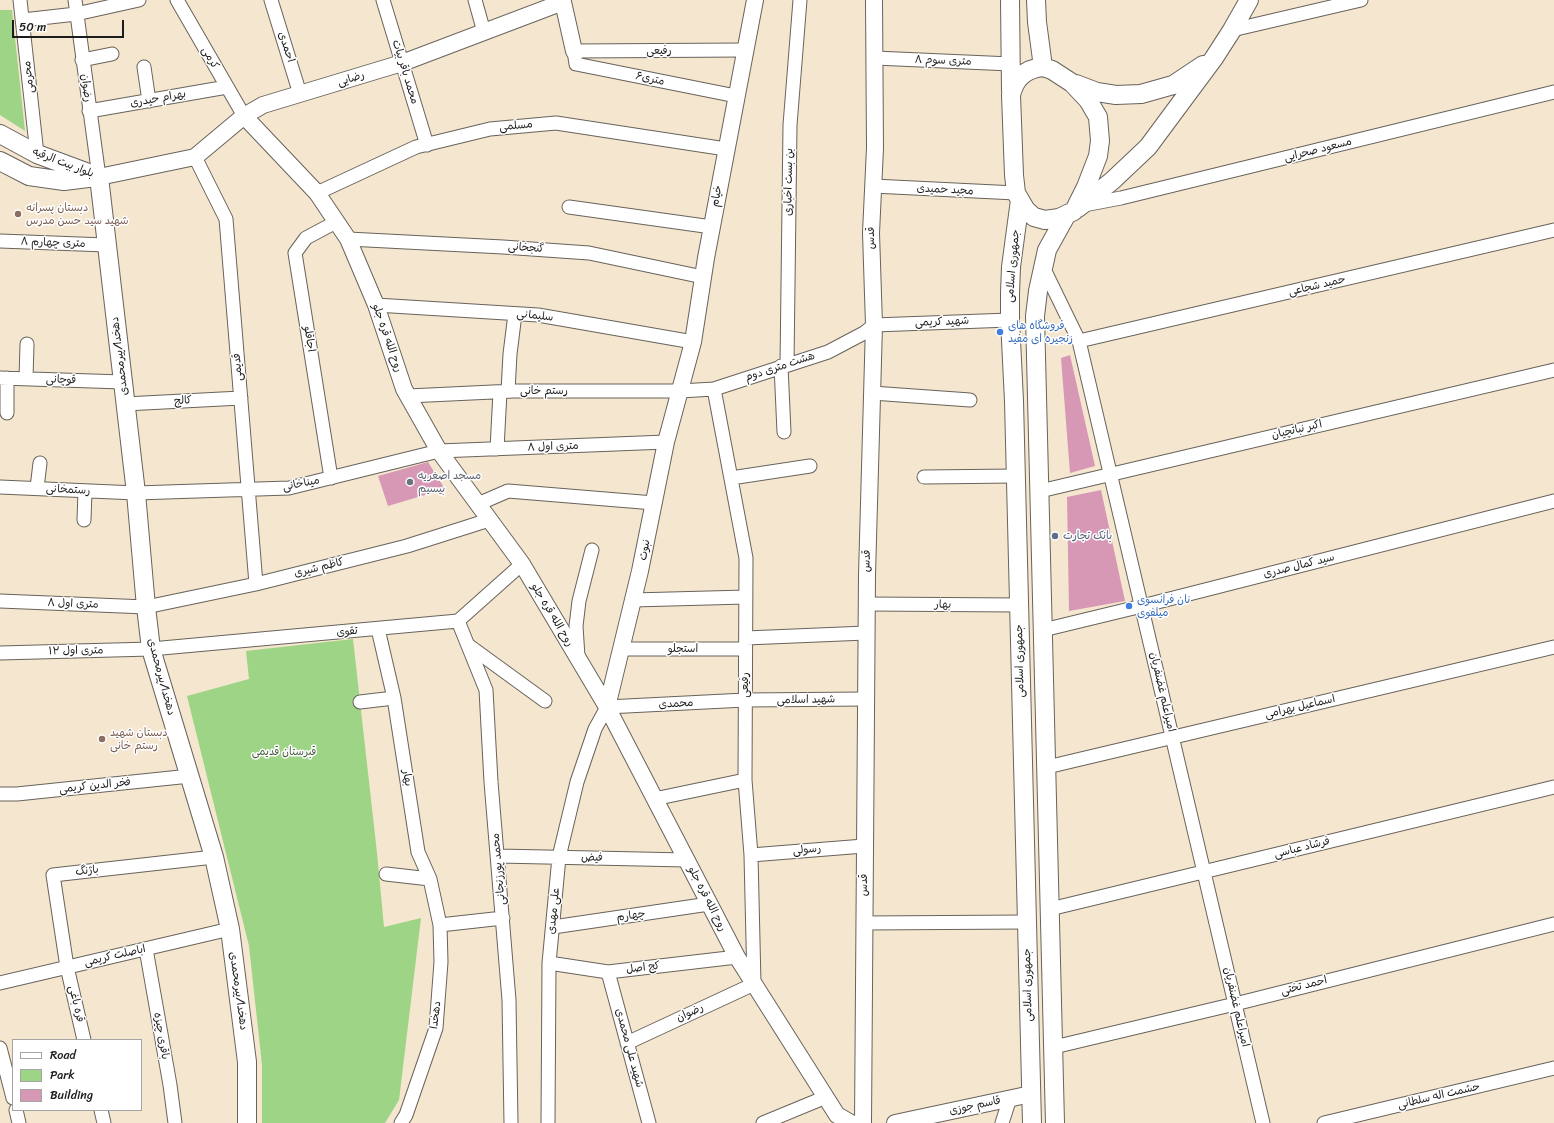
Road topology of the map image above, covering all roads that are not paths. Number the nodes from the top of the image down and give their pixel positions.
1 (20, 0) edge
2 (75, 0) edge
3 (138, 0) edge
4 (177, 0) edge
5 (271, 0) edge
6 (383, 0) edge
7 (475, 0) edge
8 (755, 0) edge
9 (800, 0) edge
10 (874, 0) edge
11 (1010, 0) edge
12 (1036, 0) edge
13 (1249, 0) edge
14 (1361, 0) edge
15 (76, 14) junction
16 (23, 20) junction
17 (1232, 30) junction
18 (484, 32) junction
19 (745, 50) junction
20 (574, 51) junction
21 (112, 54) dead end
22 (875, 58) junction
23 (1214, 58) junction
24 (82, 60) junction
25 (402, 63) junction
26 (1011, 64) junction
27 (144, 67) dead end
28 (1043, 67) junction
29 (1072, 83) junction
30 (227, 87) junction
31 (1554, 92) edge
32 (300, 94) junction
33 (1011, 95) junction
34 (736, 96) junction
35 (149, 100) junction
36 (89, 111) junction
37 (244, 116) junction
38 (0, 134) edge
39 (427, 145) junction
40 (726, 150) junction
41 (38, 154) junction
42 (195, 157) junction
43 (0, 161) edge
44 (99, 177) junction
45 (873, 186) junction
46 (317, 193) junction
47 (1018, 197) junction
48 (568, 207) dead end
49 (1074, 210) junction
50 (336, 222) junction
51 (712, 227) junction
52 (1554, 230) edge
53 (348, 239) junction
54 (0, 241) edge
55 (106, 245) junction
56 (1043, 267) junction
57 (703, 276) junction
58 (376, 305) junction
59 (515, 314) junction
60 (1010, 320) junction
61 (874, 325) junction
62 (1079, 341) junction
63 (693, 342) junction
64 (27, 344) dead end
65 (784, 366) junction
66 (1554, 370) edge
67 (3, 378) edge
68 (26, 379) junction
69 (123, 382) junction
70 (714, 389) junction
71 (504, 392) junction
72 (680, 392) junction
73 (872, 393) junction
74 (408, 396) junction
75 (240, 398) junction
76 (970, 400) dead end
77 (125, 404) junction
78 (7, 413) dead end
79 (784, 432) dead end
80 (666, 442) junction
81 (497, 449) junction
82 (439, 451) junction
83 (40, 463) dead end
84 (810, 466) dead end
85 (1111, 474) junction
86 (1016, 476) junction
87 (924, 477) dead end
88 (331, 478) junction
89 (731, 478) junction
90 (0, 487) edge
91 (38, 488) junction
92 (248, 489) junction
93 (85, 491) junction
94 (1040, 491) junction
95 (136, 493) junction
96 (1554, 501) edge
97 (654, 503) junction
98 (478, 504) junction
99 (84, 520) dead end
100 (489, 520) junction
101 (592, 550) dead end
102 (522, 564) junction
103 (256, 584) junction
104 (746, 597) junction
105 (633, 600) junction
106 (0, 601) edge
107 (867, 604) junction
108 (1019, 605) junction
109 (1142, 606) junction
110 (146, 607) junction
111 (458, 621) junction
112 (378, 629) junction
113 (1043, 630) junction
114 (866, 632) junction
115 (746, 643) junction
116 (468, 644) junction
117 (1554, 647) edge
118 (151, 649) junction
119 (621, 649) junction
120 (0, 653) edge
121 (578, 658) junction
122 (394, 698) junction
123 (866, 699) junction
124 (745, 700) junction
125 (545, 701) dead end
126 (360, 702) dead end
127 (607, 707) junction
128 (1173, 737) junction
129 (1047, 766) junction
130 (190, 776) junction
131 (745, 780) junction
132 (1554, 787) edge
133 (0, 794) edge
134 (654, 799) junction
135 (864, 846) junction
136 (751, 855) junction
137 (498, 856) junction
138 (214, 857) junction
139 (559, 857) junction
140 (687, 860) junction
141 (1204, 872) junction
142 (386, 874) dead end
143 (430, 879) junction
144 (709, 904) junction
145 (1050, 909) junction
146 (503, 918) junction
147 (1027, 922) junction
148 (864, 923) junction
149 (1554, 924) edge
150 (440, 925) junction
151 (553, 927) junction
152 (230, 929) junction
153 (146, 949) junction
154 (737, 957) junction
155 (549, 963) junction
156 (67, 967) junction
157 (608, 972) junction
158 (0, 983) edge
159 (754, 984) junction
160 (1235, 1004) junction
161 (84, 1039) edge
162 (627, 1042) junction
163 (1054, 1047) junction
164 (0, 1048) edge
165 (1554, 1068) edge
166 (12, 1094) edge
167 (1031, 1094) junction
168 (826, 1097) junction
169 (1010, 1098) junction
170 (16, 1111) edge
171 (101, 1111) edge
172 (19, 1123) edge
173 (104, 1123) edge
174 (175, 1123) edge
175 (247, 1123) edge
176 (401, 1123) edge
177 (511, 1123) edge
178 (548, 1123) edge
179 (649, 1123) edge
180 (763, 1123) edge
181 (851, 1123) edge
182 (863, 1123) edge
183 (895, 1123) edge
184 (1002, 1123) edge
185 (1032, 1123) edge
186 (1055, 1123) edge
187 (1263, 1123) edge
188 (1324, 1123) edge

1 - 16 street, محرمی
2 - 15 street, رضوان
3 - 15 street
4 - 30 street, کرمی
5 - 32 street, احمدی
6 - 25 street, محمد باقر بیات
7 - 18 street
8 - 19 street, خیام
9 - 65 street, بن بست اخباری
10 - 22 street, قدس
11 - 26 main road
12 - 28 main road
13 - 17 main road
14 - 17 street
15 - 16 street
15 - 24 street, رضوان
16 - 41 street, محرمی
17 - 23 main road
18 - 20 street, رضایی
18 - 25 street, رضایی
19 - 20 street, رفیعی
19 - 34 street, خیام
20 - 34 street, ۶متری
21 - 24 street
22 - 26 street, ۸ متری سوم
22 - 45 street, قدس
23 - 29 main road
23 - 49 main road
24 - 36 street, رضوان
25 - 32 street, رضایی
25 - 39 street, محمد باقر بیات
26 - 33 main road
27 - 35 street
28 - 29 main road
28 - 33 main road
29 - 49 main road
30 - 35 street, بهرام حیدری
30 - 37 street, کرمی
31 - 49 street, مسعود صحرایی
32 - 37 street, رضایی
33 - 47 main road
34 - 40 street, خیام
35 - 36 street, بهرام حیدری
36 - 44 street, رضوان
37 - 42 street, رضایی
37 - 46 street, روح الله قره جلو
38 - 41 main road, بلوار بیت الرقیه
39 - 40 street, مسلمی
39 - 46 street, مسلمی
40 - 51 street, خیام
41 - 44 main road, بلوار بیت الرقیه
42 - 44 street, رضایی
42 - 75 street, قدیمی
43 - 44 main road, بلوار بیت الرقیه
44 - 55 main road, دهخدا/پیرمحمدی
45 - 47 street, مجید حمیدی
45 - 61 street, قدس
46 - 50 street, روح الله قره جلو
47 - 49 main road
47 - 60 main road, جمهوری اسلامی
48 - 51 street
49 - 56 main road
50 - 53 street, روح الله قره جلو
50 - 88 street, اجاقلو
51 - 57 street, خیام
52 - 62 street, حمید شجاعی
53 - 57 street, گنجخانی
53 - 58 street, روح الله قره جلو
54 - 55 street, ۸ متری چهارم
55 - 69 main road, دهخدا/پیرمحمدی
56 - 62 street, امیراعلم غضنفریان
56 - 94 main road
57 - 63 street, خیام
58 - 59 street, سلیمانی
58 - 74 street, روح الله قره جلو
59 - 63 street, سلیمانی
59 - 71 street
60 - 61 street, شهید کریمی
60 - 86 main road, جمهوری اسلامی
61 - 65 street, هشت متری دوم
61 - 73 street, قدس
62 - 85 street, امیراعلم غضنفریان
63 - 72 street, خیام
64 - 68 street
65 - 70 street, هشت متری دوم
65 - 79 street, بن بست اخباری
66 - 85 street, اکبر نباتچیان
67 - 68 street, قوچانی
67 - 78 street
68 - 69 street, قوچانی
69 - 77 main road, دهخدا/پیرمحمدی
70 - 72 street, هشت متری دوم
70 - 89 street, رفیعی
71 - 72 street, رستم خانی
71 - 74 street, رستم خانی
71 - 81 street
72 - 80 street, نبوت
73 - 76 street
73 - 107 street, قدس
74 - 82 street, روح الله قره جلو
75 - 77 street, کالج
75 - 92 street, قدیمی
77 - 95 main road, دهخدا/پیرمحمدی
80 - 81 street, ۸ متری اول
80 - 97 street, نبوت
81 - 82 street, ۸ متری اول
82 - 88 street, میناخانی
82 - 98 street, روح الله قره جلو
83 - 91 street
84 - 89 street
85 - 94 street, اکبر نباتچیان
85 - 109 street, امیراعلم غضنفریان
86 - 87 street
86 - 108 main road, جمهوری اسلامی
88 - 92 street, میناخانی
89 - 104 street, رفیعی
90 - 91 street, رستمخانی
91 - 93 street, رستمخانی
92 - 95 street, میناخانی
92 - 103 street, قدیمی
93 - 95 street, رستمخانی
93 - 99 street
94 - 113 main road
95 - 110 main road, دهخدا/پیرمحمدی
96 - 109 street, سید کمال صدری
97 - 98 street
97 - 105 street, نبوت
98 - 100 street, روح الله قره جلو
100 - 102 street, روح الله قره جلو
100 - 103 street, کاظم شیری
101 - 121 street
102 - 111 street
102 - 121 street, روح الله قره جلو
103 - 110 street, کاظم شیری
104 - 105 street
104 - 115 street, رفیعی
105 - 119 street, نبوت
106 - 110 street, ۸ متری اول
107 - 108 street, بهار
107 - 114 street, قدس
108 - 147 main road, جمهوری اسلامی
109 - 113 street, سید کمال صدری
109 - 128 street, امیراعلم غضنفریان
110 - 118 main road, دهخدا/پیرمحمدی
111 - 112 street, تقوی
111 - 116 street, محمد پورزنجانی
112 - 118 street, تقوی
112 - 122 street, بهار
113 - 129 main road
114 - 115 street, استجلو
114 - 123 street, قدس
115 - 119 street, استجلو
115 - 124 street, رفیعی
116 - 125 street
116 - 137 street, محمد پورزنجانی
117 - 128 street, اسماعیل بهرامی
118 - 120 street, ۱۲ متری اول
118 - 130 main road, دهخدا/پیرمحمدی
119 - 127 street, نبوت
121 - 127 street, روح الله قره جلو
122 - 126 street
122 - 143 street, بهار
123 - 124 street, شهید اسلامی
123 - 135 street, قدس
124 - 127 street, محمدی
124 - 131 street, رفیعی
127 - 134 street, روح الله قره جلو
127 - 139 street, علی مهدی
128 - 129 street, اسماعیل بهرامی
128 - 141 street, امیراعلم غضنفریان
129 - 145 main road
130 - 133 street, فخر الدین کریمی
130 - 138 main road, دهخدا/پیرمحمدی
131 - 134 street
131 - 136 street, رفیعی
132 - 141 street, فرشاد عباسی
134 - 140 street, روح الله قره جلو
135 - 136 street, رسولی
135 - 148 street, قدس
136 - 159 street, رفیعی
137 - 139 street, فیض
137 - 146 street, محمد پورزنجانی
138 - 152 main road, دهخدا/پیرمحمدی
138 - 156 street, باژنگ
139 - 140 street, فیض
139 - 151 street, علی مهدی
140 - 144 street, روح الله قره جلو
141 - 145 street, فرشاد عباسی
141 - 160 street, امیراعلم غضنفریان
142 - 143 street
143 - 150 street, بهار
144 - 151 street, چهارم
144 - 154 street, روح الله قره جلو
145 - 163 main road
146 - 150 street
146 - 177 street, محمد پورزنجانی
147 - 148 street
147 - 167 main road, جمهوری اسلامی
148 - 182 street, قدس
149 - 160 street, احمد تختی
150 - 176 street, دهخدا
151 - 155 street, علی مهدی
152 - 153 street, اباصلت کریمی
152 - 175 main road, دهخدا/پیرمحمدی
153 - 156 street, اباصلت کریمی
153 - 174 street, باقری چیزه
154 - 157 street, کج اصل
154 - 159 street, روح الله قره جلو
155 - 157 street, کج اصل
155 - 178 street, علی مهدی
156 - 158 street, اباصلت کریمی
156 - 161 street, قره باغی
157 - 162 street, شهید علی محمدی
159 - 162 street, رضوان
159 - 168 street, روح الله قره جلو
160 - 163 street, احمد تختی
160 - 187 street, امیراعلم غضنفریان
162 - 179 street, شهید علی محمدی
163 - 186 main road
164 - 166 street
165 - 188 street, حشمت اله سلطانی
167 - 169 street, قاسم جوزی
167 - 185 main road, جمهوری اسلامی
168 - 180 street
168 - 181 street, روح الله قره جلو
169 - 183 street, قاسم جوزی
169 - 184 street
170 - 172 street
171 - 173 street

